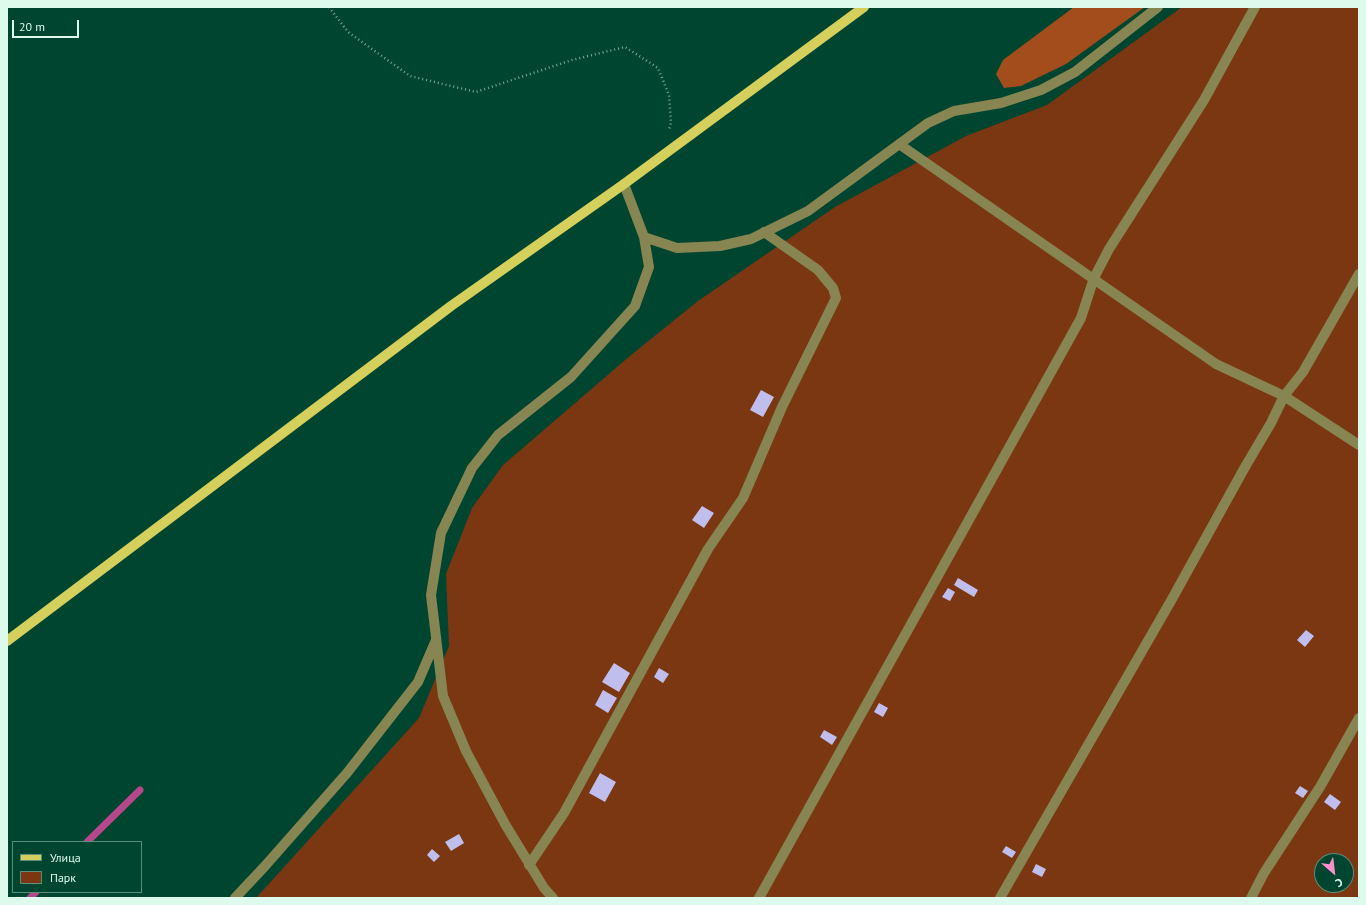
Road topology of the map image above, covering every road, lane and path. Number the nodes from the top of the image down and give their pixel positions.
1 (329, 7) edge
2 (864, 7) edge
3 (1158, 7) edge
4 (1255, 7) edge
5 (899, 144) junction
6 (664, 154) junction
7 (624, 184) junction
8 (764, 232) junction
9 (644, 237) junction
10 (1359, 274) edge
11 (1094, 278) junction
12 (1284, 396) junction
13 (1359, 445) edge
14 (436, 640) junction
15 (7, 641) edge
16 (1359, 718) edge
17 (529, 864) junction
18 (235, 898) edge
19 (552, 898) edge
20 (759, 898) edge
21 (1000, 898) edge
22 (1251, 898) edge

1 - 6 path
2 - 6 main road
3 - 5 lane
4 - 11 lane
5 - 8 lane
5 - 11 lane
6 - 7 main road
7 - 9 lane
7 - 15 main road
8 - 9 lane
8 - 17 lane
9 - 14 lane
10 - 12 lane
11 - 12 lane
11 - 20 lane
12 - 13 lane
12 - 21 lane
14 - 17 lane
14 - 18 lane
16 - 22 lane
17 - 19 lane

